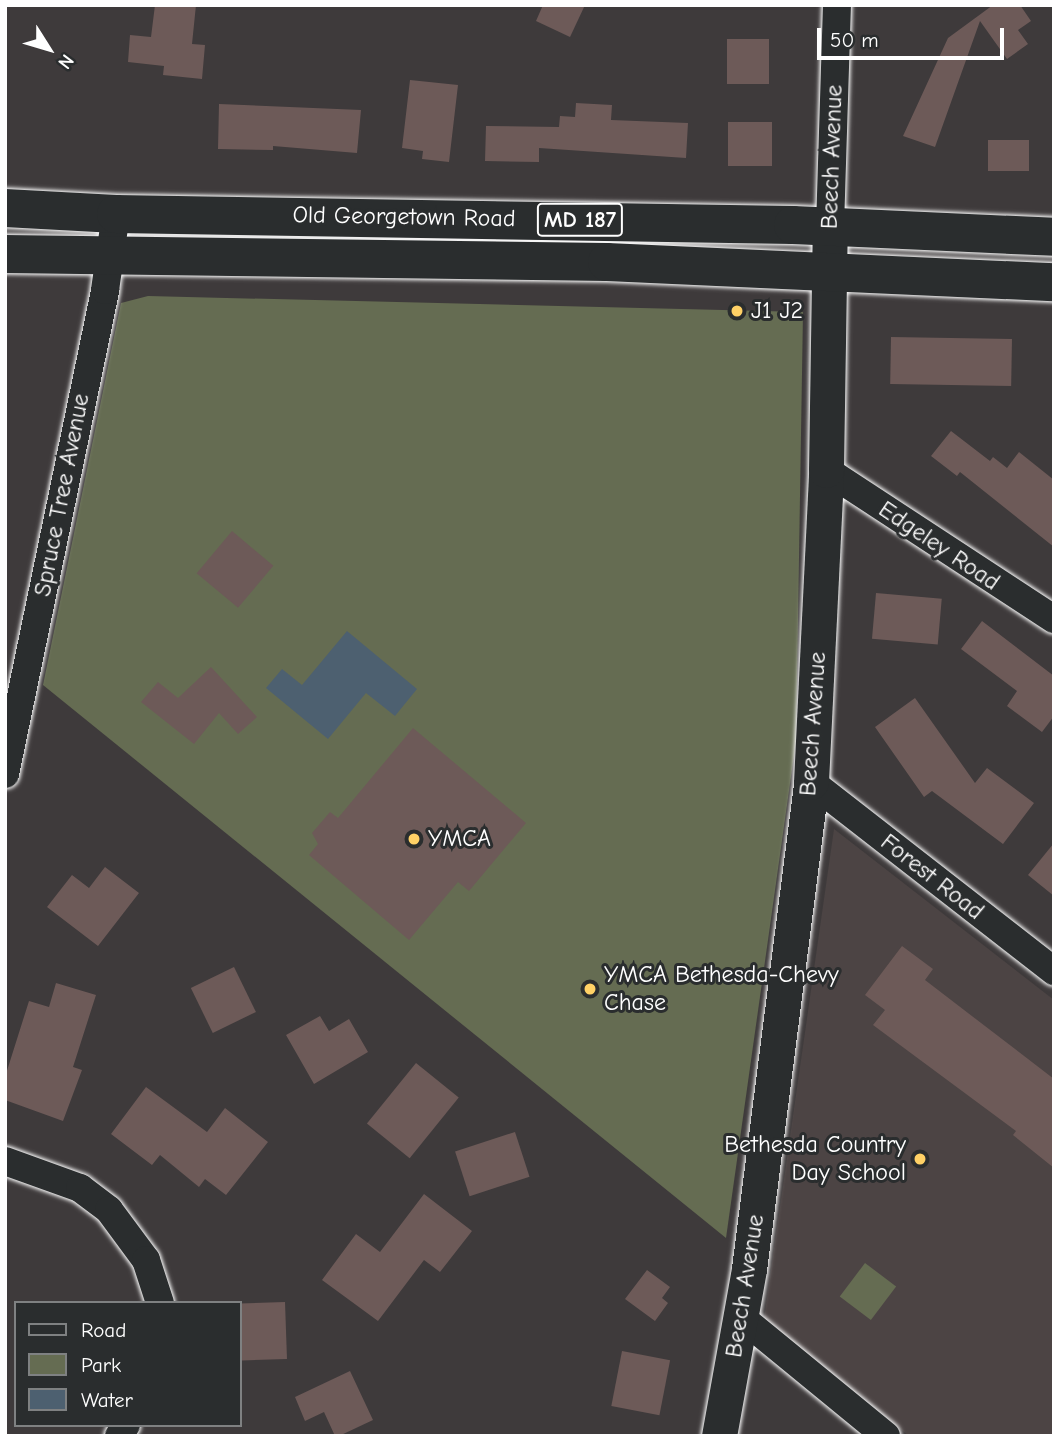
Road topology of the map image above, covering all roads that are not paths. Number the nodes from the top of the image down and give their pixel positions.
1 (837, 5) edge
2 (5, 208) edge
3 (116, 214) junction
4 (830, 227) junction
5 (1054, 237) edge
6 (5, 254) edge
7 (110, 258) junction
8 (830, 271) junction
9 (1054, 282) edge
10 (826, 470) junction
11 (1054, 619) edge
12 (5, 774) edge
13 (811, 782) junction
14 (1054, 971) edge
15 (5, 1161) edge
16 (159, 1301) edge
17 (742, 1318) junction
18 (719, 1436) edge
19 (887, 1436) edge

1 - 4 street, Beech Avenue
2 - 3 main road, Old Georgetown Road / MD 187
3 - 4 main road, Old Georgetown Road / MD 187
3 - 7 street, Spruce Tree Avenue
4 - 5 main road, Old Georgetown Road / MD 187
4 - 8 street, Beech Avenue
6 - 7 main road, Old Georgetown Road / MD 187
7 - 8 main road, Old Georgetown Road / MD 187
7 - 12 street, Spruce Tree Avenue
8 - 9 main road, Old Georgetown Road / MD 187
8 - 10 street, Beech Avenue
10 - 11 street, Edgeley Road
10 - 13 street, Beech Avenue
13 - 14 street, Forest Road
13 - 17 street, Beech Avenue
15 - 16 street
17 - 18 street, Beech Avenue
17 - 19 street

